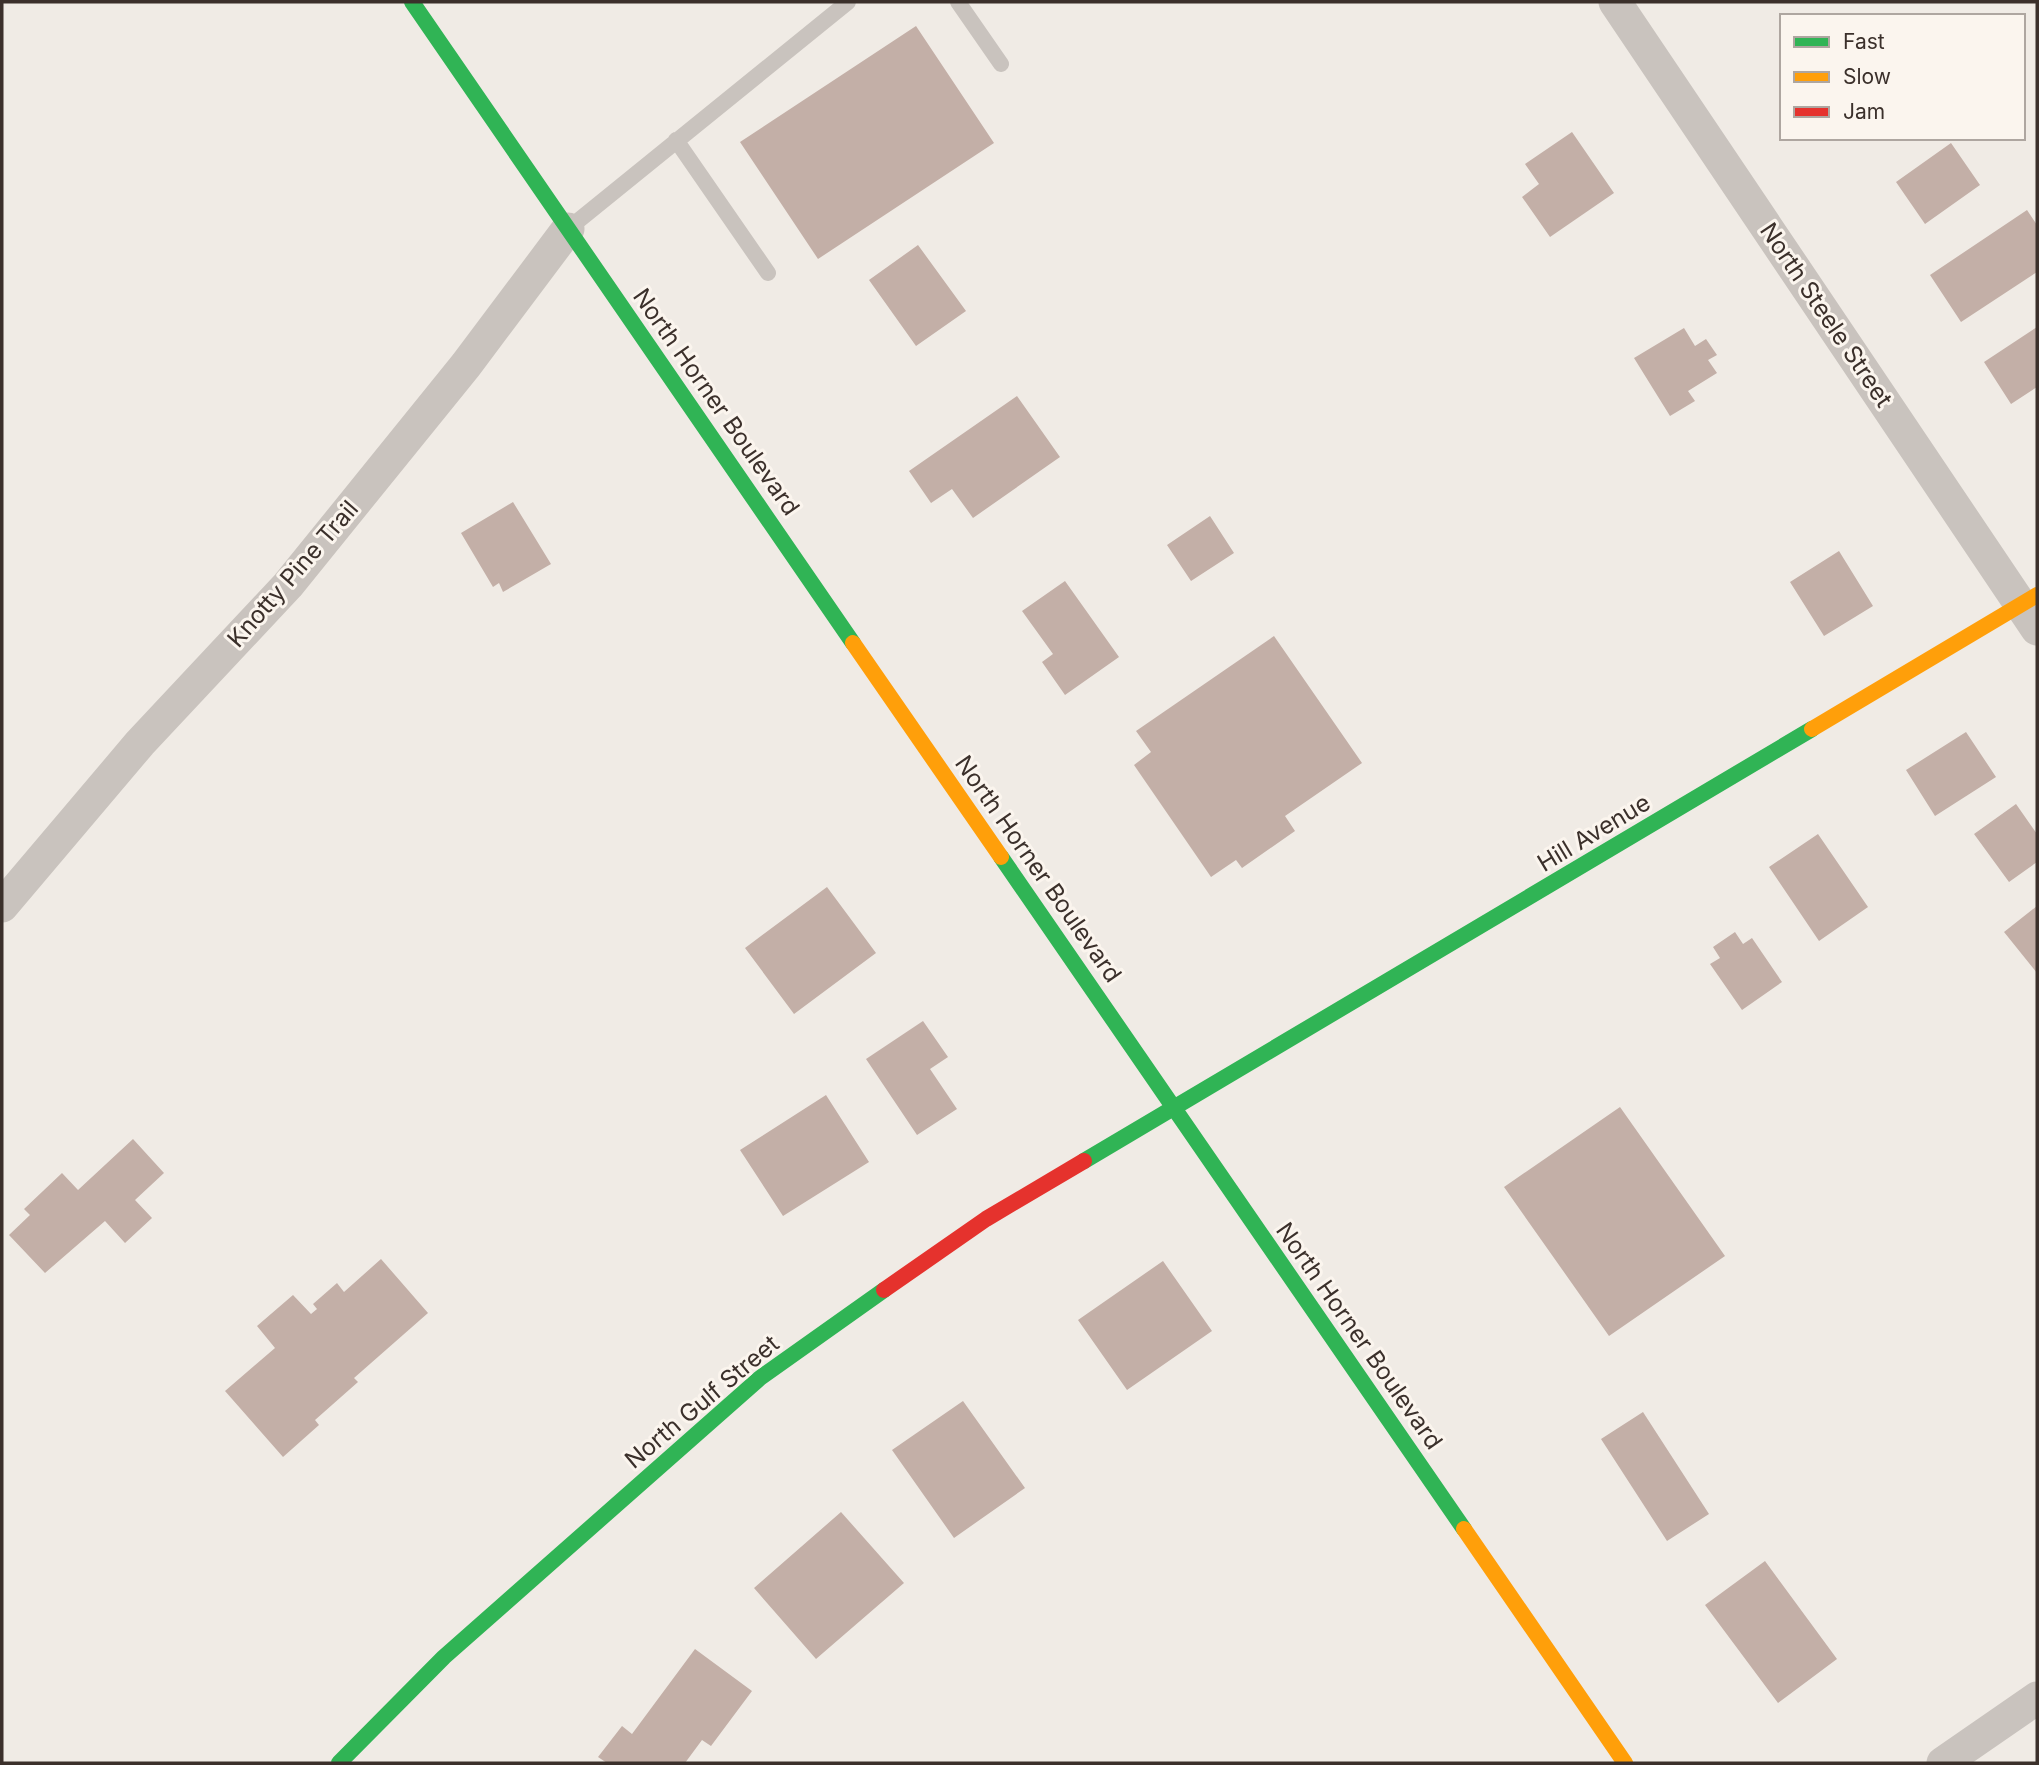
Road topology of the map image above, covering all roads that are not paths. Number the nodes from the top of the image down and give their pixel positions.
1 (412, 2) edge
2 (848, 2) edge
3 (958, 2) edge
4 (1615, 2) edge
5 (1001, 64) dead end
6 (676, 140) junction
7 (568, 229) junction
8 (768, 273) dead end
9 (2032, 610) edge
10 (2, 906) edge
11 (1174, 1108) junction
12 (2037, 1698) edge
13 (339, 1763) edge
14 (1625, 1763) edge
15 (1943, 1763) edge

1 - 7 main road, North Horner Boulevard
2 - 6 lane
3 - 5 lane
4 - 9 street, North Steele Street
6 - 7 lane
6 - 8 lane
7 - 10 street, Knotty Pine Trail
7 - 11 main road, North Horner Boulevard
9 - 11 main road, Hill Avenue
11 - 13 main road, North Gulf Street
11 - 14 main road, North Horner Boulevard
12 - 15 street

